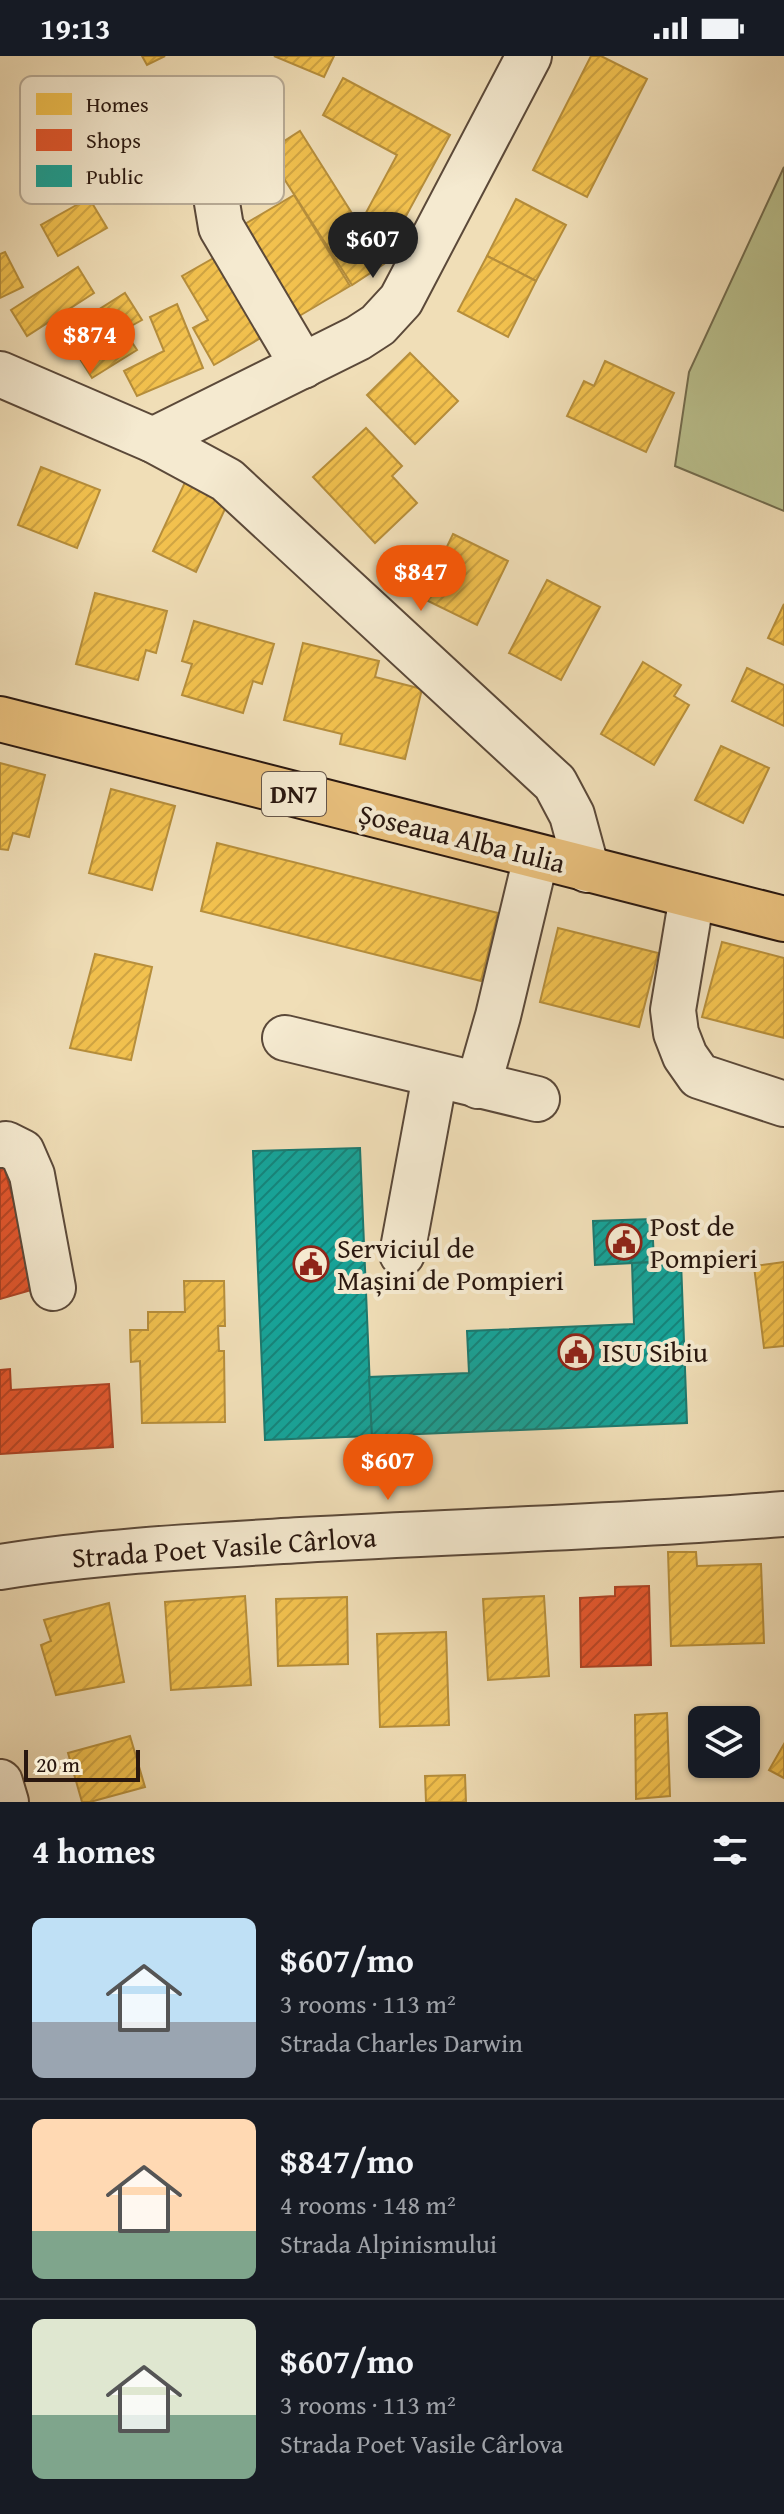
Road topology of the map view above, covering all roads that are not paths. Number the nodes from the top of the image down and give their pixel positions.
1 (529, 56) edge
2 (217, 204) edge
3 (303, 366) junction
4 (0, 374) edge
5 (153, 440) junction
6 (0, 719) edge
7 (536, 857) junction
8 (587, 870) junction
9 (692, 896) junction
10 (784, 919) edge
11 (285, 1038) dead end
12 (435, 1076) junction
13 (478, 1086) junction
14 (537, 1099) dead end
15 (784, 1104) edge
16 (0, 1145) edge
17 (402, 1254) dead end
18 (53, 1288) dead end
19 (784, 1514) edge
20 (0, 1567) edge
21 (0, 1782) edge
22 (6, 1802) edge

1 - 3 street
2 - 3 street
3 - 5 street
4 - 5 street
5 - 8 street
6 - 7 main road, Șoseaua Alba Iulia / DN7
7 - 8 main road, Șoseaua Alba Iulia / DN7
7 - 13 street
8 - 9 main road, Șoseaua Alba Iulia / DN7
9 - 10 main road, Șoseaua Alba Iulia / DN7
9 - 15 street
11 - 12 street
12 - 13 street
12 - 17 street
13 - 14 street
16 - 18 street
19 - 20 street, Strada Poet Vasile Cârlova
21 - 22 street

